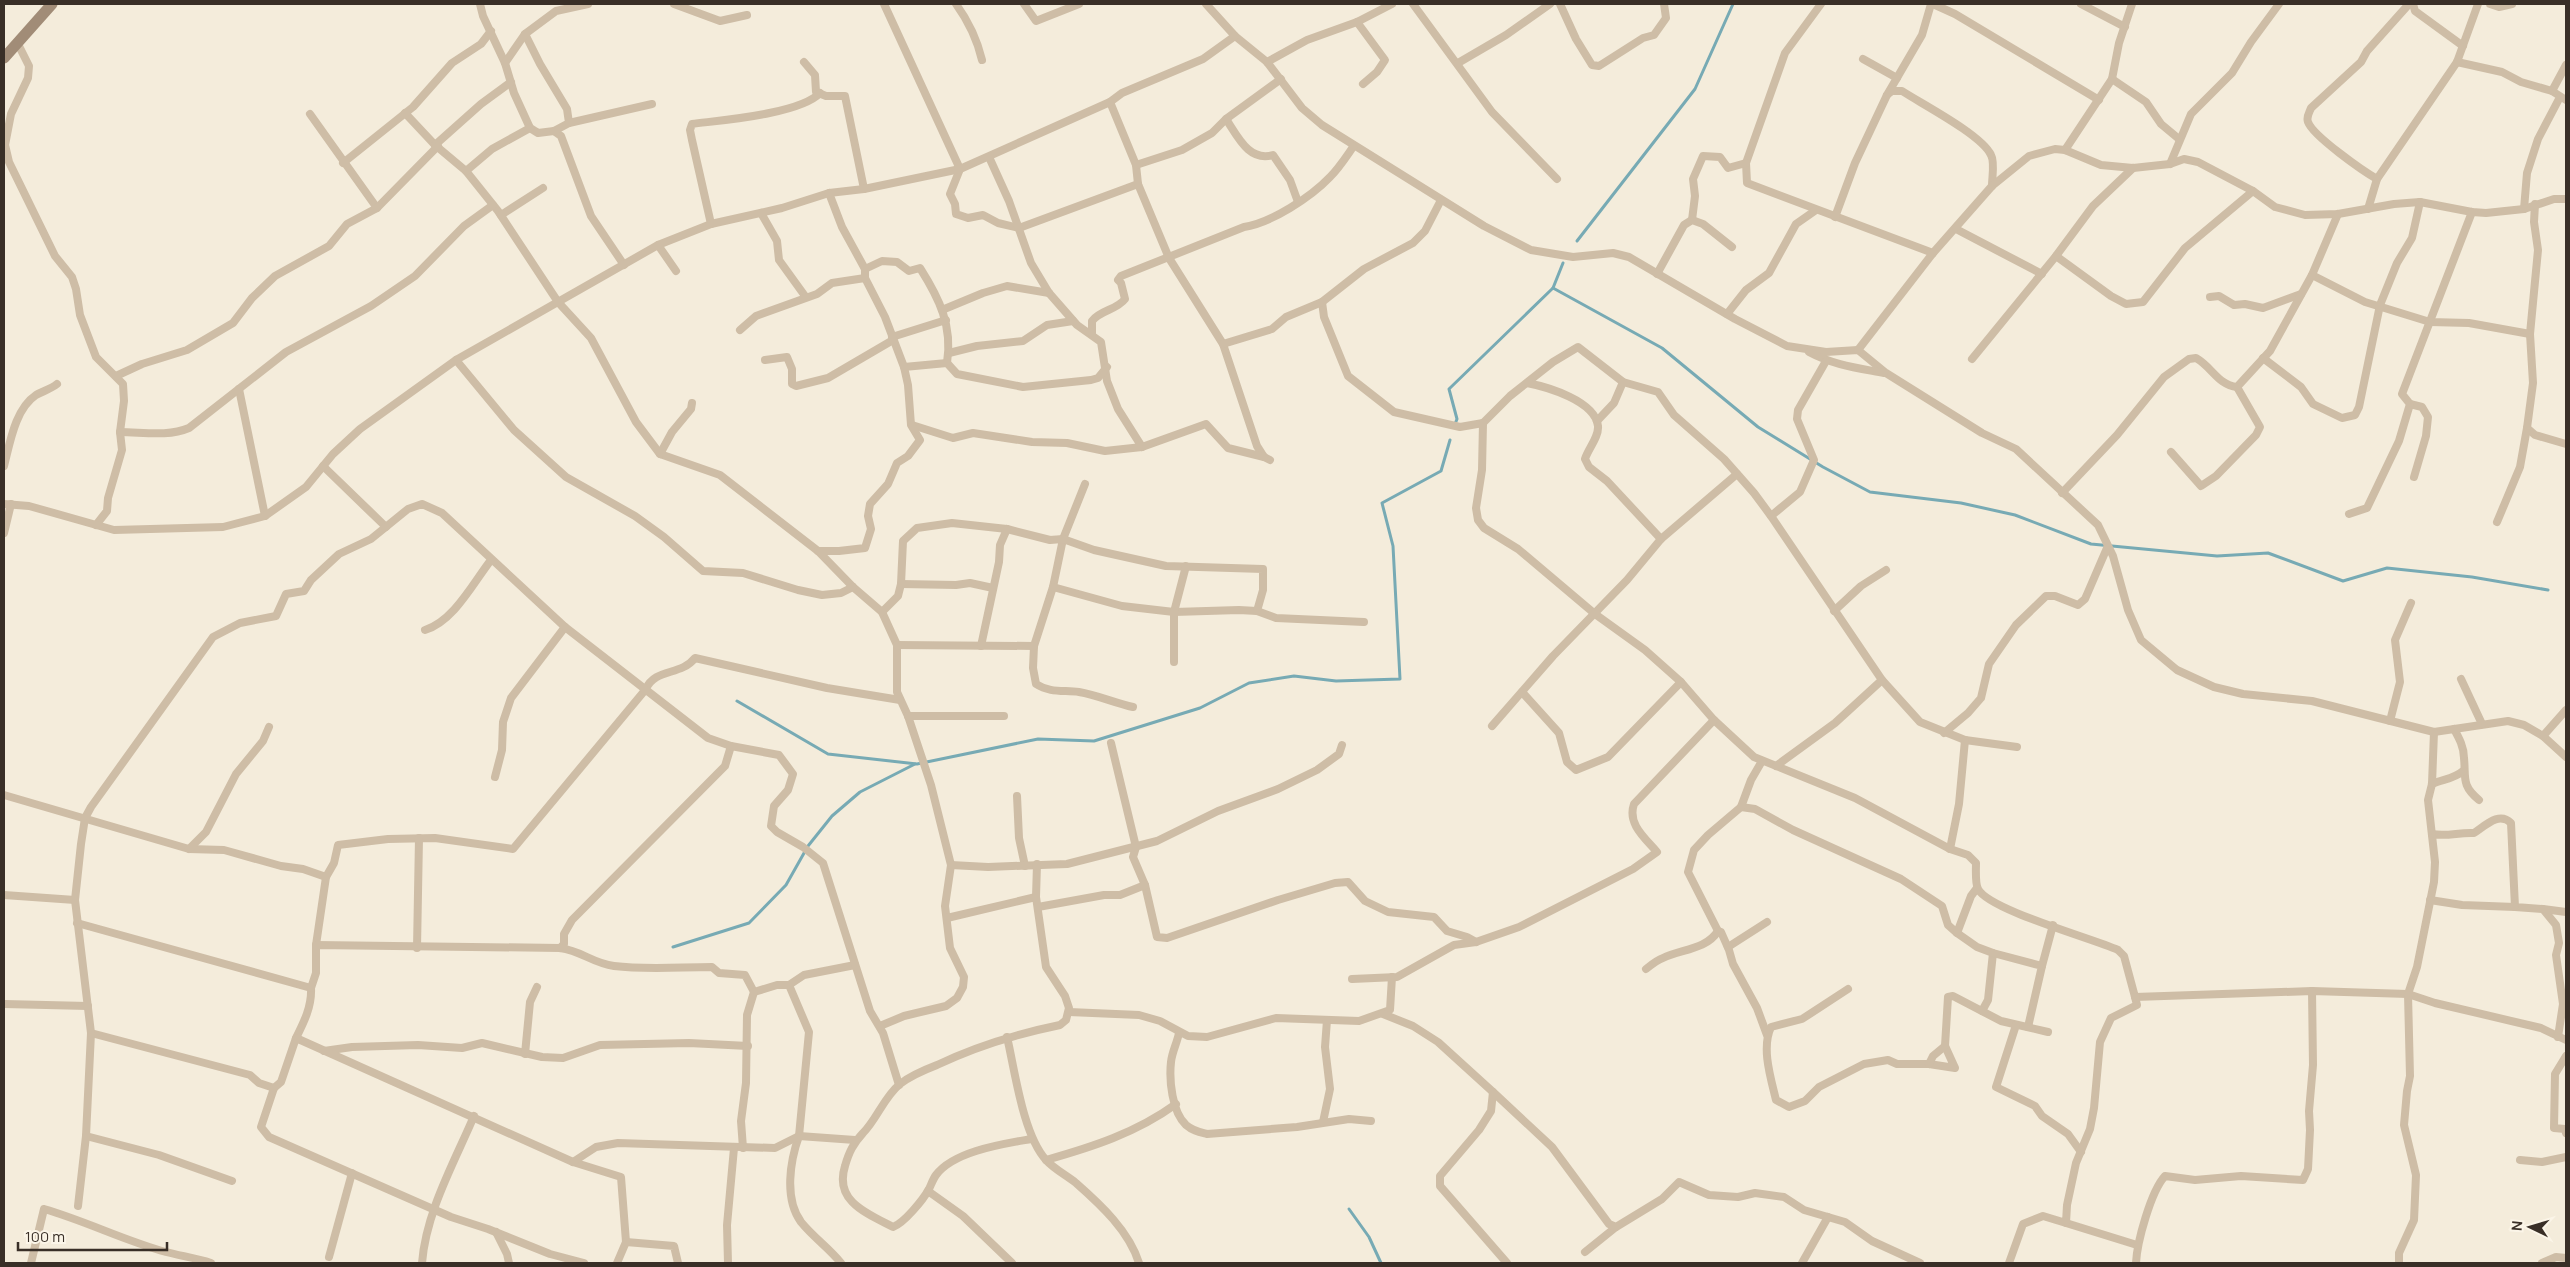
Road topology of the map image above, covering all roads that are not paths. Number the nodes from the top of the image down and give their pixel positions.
1 (52, 4) edge
2 (480, 4) edge
3 (588, 4) edge
4 (674, 4) edge
5 (884, 4) edge
6 (956, 4) edge
7 (1024, 4) edge
8 (1079, 4) edge
9 (1206, 4) edge
10 (1392, 4) edge
11 (1413, 4) edge
12 (1550, 4) edge
13 (1560, 4) edge
14 (1664, 4) edge
15 (1821, 4) edge
16 (1932, 4) edge
17 (2081, 4) edge
18 (2132, 4) edge
19 (2279, 4) edge
20 (2409, 4) edge
21 (2413, 4) edge
22 (2478, 4) edge
23 (2490, 4) edge
24 (2512, 4) edge
25 (1383, 6) edge
26 (747, 15) dead end
27 (1357, 22) junction
28 (2125, 26) junction
29 (491, 30) junction
30 (525, 34) junction
31 (1235, 36) junction
32 (17, 42) junction
33 (481, 44) junction
34 (496, 44) junction
35 (2463, 46) junction
36 (4, 58) edge
37 (1863, 59) dead end
38 (982, 60) dead end
39 (804, 62) dead end
40 (1267, 62) junction
41 (2457, 62) junction
42 (505, 63) junction
43 (1458, 63) junction
44 (2566, 65) edge
45 (1281, 78) junction
46 (1897, 78) junction
47 (2112, 79) junction
48 (511, 82) junction
49 (1363, 84) dead end
50 (2552, 91) junction
51 (820, 94) junction
52 (1887, 95) junction
53 (2563, 98) edge
54 (2099, 100) junction
55 (1110, 102) junction
56 (652, 104) dead end
57 (406, 113) junction
58 (310, 114) dead end
59 (1226, 119) junction
60 (569, 123) junction
61 (530, 128) junction
62 (554, 131) junction
63 (2179, 139) junction
64 (436, 145) junction
65 (1354, 147) junction
66 (2065, 150) junction
67 (989, 157) junction
68 (343, 163) junction
69 (1746, 163) junction
70 (2170, 164) junction
71 (1136, 165) junction
72 (2133, 168) junction
73 (960, 169) junction
74 (466, 171) junction
75 (1557, 179) dead end
76 (2377, 179) junction
77 (1138, 184) junction
78 (1992, 186) junction
79 (543, 188) dead end
80 (864, 189) junction
81 (2253, 190) junction
82 (829, 193) junction
83 (2566, 199) edge
84 (1441, 200) junction
85 (1298, 202) junction
86 (2420, 202) junction
87 (2536, 204) junction
88 (494, 205) junction
89 (377, 208) junction
90 (2368, 209) junction
91 (2524, 209) junction
92 (1816, 210) junction
93 (2472, 212) junction
94 (761, 213) junction
95 (2338, 214) junction
96 (501, 215) junction
97 (1835, 216) junction
98 (1692, 220) junction
99 (711, 224) junction
100 (1018, 228) junction
101 (1956, 230) junction
102 (658, 245) junction
103 (1732, 247) dead end
104 (1933, 253) junction
105 (2056, 256) junction
106 (1170, 258) junction
107 (624, 265) junction
108 (865, 269) junction
109 (676, 271) dead end
110 (1658, 274) junction
111 (2042, 274) junction
112 (2312, 275) junction
113 (865, 278) junction
114 (1049, 293) junction
115 (2301, 294) junction
116 (805, 296) junction
117 (2210, 297) dead end
118 (558, 302) junction
119 (1322, 302) junction
120 (2380, 305) junction
121 (942, 310) junction
122 (1727, 314) junction
123 (946, 320) junction
124 (1073, 321) junction
125 (2430, 322) junction
126 (740, 330) dead end
127 (1092, 334) junction
128 (2530, 334) junction
129 (892, 338) junction
130 (1223, 344) junction
131 (1806, 350) junction
132 (1858, 350) junction
133 (949, 353) junction
134 (2263, 358) junction
135 (1972, 359) dead end
136 (456, 360) junction
137 (765, 360) dead end
138 (1826, 361) junction
139 (947, 363) junction
140 (1107, 367) junction
141 (904, 368) junction
142 (1886, 373) junction
143 (116, 376) junction
144 (1623, 382) junction
145 (1527, 383) junction
146 (57, 384) dead end
147 (2237, 388) junction
148 (239, 389) junction
149 (692, 403) dead end
150 (2410, 404) junction
151 (1596, 421) junction
152 (1483, 423) junction
153 (911, 425) junction
154 (2528, 428) junction
155 (120, 432) junction
156 (2566, 444) edge
157 (1142, 447) junction
158 (2170, 452) dead end
159 (660, 454) junction
160 (4, 466) edge
161 (323, 466) junction
162 (1737, 474) junction
163 (2414, 477) dead end
164 (1085, 484) dead end
165 (2062, 493) junction
166 (8, 504) edge
167 (2349, 514) dead end
168 (265, 516) junction
169 (1771, 516) junction
170 (2498, 522) dead end
171 (96, 524) junction
172 (386, 527) junction
173 (1007, 529) junction
174 (4, 533) edge
175 (1063, 539) junction
176 (1661, 539) junction
177 (2107, 548) junction
178 (818, 550) junction
179 (491, 560) junction
180 (1186, 566) junction
181 (1886, 570) dead end
182 (901, 584) junction
183 (853, 587) junction
184 (1053, 587) junction
185 (993, 588) junction
186 (2411, 603) dead end
187 (1257, 611) junction
188 (1834, 611) junction
189 (882, 612) junction
190 (1174, 612) junction
191 (1596, 614) junction
192 (1364, 622) dead end
193 (565, 627) junction
194 (425, 630) dead end
195 (897, 645) junction
196 (981, 646) junction
197 (1034, 646) junction
198 (1174, 662) dead end
199 (2461, 679) dead end
200 (1882, 680) junction
201 (1680, 682) junction
202 (646, 689) junction
203 (1522, 692) junction
204 (900, 700) junction
205 (1133, 707) dead end
206 (2566, 710) edge
207 (908, 716) junction
208 (1004, 716) dead end
209 (1714, 720) junction
210 (2390, 721) junction
211 (2482, 724) junction
212 (1492, 726) dead end
213 (269, 728) dead end
214 (2454, 728) junction
215 (2434, 732) junction
216 (1944, 733) junction
217 (2543, 736) junction
218 (1965, 740) junction
219 (1111, 743) dead end
220 (1342, 745) dead end
221 (731, 746) junction
222 (2017, 747) dead end
223 (2566, 757) edge
224 (1762, 760) junction
225 (1776, 766) junction
226 (2463, 771) junction
227 (495, 777) dead end
228 (2432, 784) junction
229 (4, 795) edge
230 (1017, 796) dead end
231 (2479, 800) dead end
232 (1741, 807) junction
233 (85, 818) junction
234 (2432, 834) junction
235 (419, 838) junction
236 (1136, 847) junction
237 (189, 849) junction
238 (1950, 849) junction
239 (1037, 864) junction
240 (951, 865) junction
241 (1025, 866) junction
242 (326, 877) junction
243 (1145, 885) junction
244 (1978, 888) junction
245 (4, 895) edge
246 (1036, 897) junction
247 (75, 900) junction
248 (2430, 900) junction
249 (1038, 907) junction
250 (2514, 907) junction
251 (2543, 909) junction
252 (2566, 912) edge
253 (947, 918) junction
254 (1767, 922) dead end
255 (77, 924) junction
256 (2053, 926) junction
257 (1718, 931) junction
258 (1957, 933) junction
259 (1476, 942) junction
260 (316, 945) junction
261 (417, 948) junction
262 (560, 948) junction
263 (1728, 948) junction
264 (1993, 953) junction
265 (855, 965) junction
266 (2042, 966) junction
267 (1646, 969) dead end
268 (1392, 977) junction
269 (1352, 979) dead end
270 (789, 985) junction
271 (537, 987) dead end
272 (310, 988) junction
273 (1848, 989) dead end
274 (2312, 991) junction
275 (754, 992) junction
276 (2408, 994) junction
277 (2135, 997) junction
278 (4, 1004) edge
279 (88, 1006) junction
280 (1982, 1011) junction
281 (1070, 1012) junction
282 (1383, 1014) junction
283 (1327, 1020) junction
284 (2016, 1025) junction
285 (880, 1026) junction
286 (2028, 1028) junction
287 (1179, 1032) junction
288 (2048, 1032) dead end
289 (92, 1033) junction
290 (1007, 1036) junction
291 (1767, 1036) junction
292 (2558, 1037) junction
293 (296, 1038) junction
294 (2566, 1040) edge
295 (748, 1046) junction
296 (1945, 1046) junction
297 (324, 1051) junction
298 (525, 1054) junction
299 (2566, 1056) edge
300 (1928, 1064) junction
301 (899, 1085) junction
302 (274, 1088) junction
303 (1493, 1092) junction
304 (1176, 1104) junction
305 (474, 1116) junction
306 (1371, 1121) dead end
307 (1323, 1122) junction
308 (2566, 1133) edge
309 (86, 1136) junction
310 (798, 1136) junction
311 (1031, 1139) junction
312 (855, 1140) junction
313 (734, 1148) junction
314 (743, 1148) junction
315 (2081, 1152) junction
316 (2566, 1157) edge
317 (1046, 1160) junction
318 (2520, 1160) dead end
319 (573, 1162) junction
320 (352, 1173) junction
321 (232, 1180) dead end
322 (928, 1191) junction
323 (78, 1206) dead end
324 (434, 1209) junction
325 (1828, 1217) junction
326 (2066, 1222) junction
327 (1616, 1227) junction
328 (496, 1232) junction
329 (626, 1242) junction
330 (2137, 1246) junction
331 (1585, 1252) dead end
332 (329, 1258) dead end
333 (2566, 1258) edge
334 (31, 1263) edge
335 (212, 1263) edge
336 (422, 1263) edge
337 (509, 1263) edge
338 (584, 1263) edge
339 (617, 1263) edge
340 (678, 1263) edge
341 (728, 1263) edge
342 (841, 1263) edge
343 (1012, 1263) edge
344 (1139, 1263) edge
345 (1506, 1263) edge
346 (1802, 1263) edge
347 (1915, 1263) edge
348 (2009, 1263) edge
349 (2136, 1263) edge
350 (2399, 1263) edge
351 (2542, 1263) edge

1 - 32 main road
2 - 29 street
3 - 30 street
4 - 26 street
5 - 73 street
6 - 38 street
7 - 8 street
9 - 31 street
10 - 25 street
11 - 43 street
12 - 43 street
13 - 14 street
15 - 69 street
16 - 46 street
16 - 54 street
17 - 28 street
18 - 28 street
19 - 63 street
20 - 76 street
21 - 35 street
22 - 35 street
23 - 24 street
25 - 27 street
27 - 40 street
27 - 49 street
28 - 47 street
29 - 33 street
29 - 34 street
30 - 42 street
30 - 60 street
31 - 40 street
31 - 55 street
32 - 36 main road
32 - 143 street
33 - 34 street
33 - 57 street
34 - 42 street
35 - 41 street
37 - 46 street
39 - 51 street
40 - 45 street
41 - 50 street
41 - 76 street
42 - 48 street
43 - 75 street
44 - 50 street
45 - 59 street
45 - 65 street
46 - 52 street
47 - 54 street
47 - 63 street
48 - 61 street
48 - 64 street
50 - 53 street
51 - 80 street
51 - 99 street
52 - 78 street
52 - 97 street
53 - 91 street
54 - 66 street
55 - 67 street
55 - 71 street
56 - 60 street
57 - 64 street
57 - 68 street
58 - 68 street
59 - 71 street
59 - 85 street
60 - 62 street
61 - 62 street
61 - 74 street
62 - 107 street
63 - 70 street
64 - 74 street
64 - 89 street
65 - 84 street
65 - 85 street
66 - 72 street
66 - 78 street
67 - 73 street
67 - 100 street
68 - 89 street
69 - 92 street
69 - 98 street
70 - 72 street
70 - 81 street
71 - 77 street
72 - 105 street
73 - 80 street
73 - 100 street
74 - 88 street
76 - 90 street
77 - 100 street
77 - 106 street
78 - 101 street
79 - 96 street
80 - 82 street
81 - 95 street
81 - 105 street
82 - 94 street
82 - 108 street
83 - 87 street
84 - 110 street
84 - 119 street
85 - 106 street
86 - 90 street
86 - 93 street
86 - 120 street
87 - 91 street
87 - 128 street
88 - 96 street
88 - 148 street
89 - 143 street
90 - 95 street
91 - 93 street
92 - 97 street
92 - 122 street
93 - 125 street
94 - 99 street
94 - 116 street
95 - 112 street
96 - 118 street
97 - 104 street
98 - 103 street
98 - 110 street
99 - 102 street
100 - 114 street
101 - 104 street
101 - 111 street
102 - 107 street
102 - 109 street
104 - 132 street
105 - 111 street
106 - 127 street
106 - 130 street
107 - 118 street
108 - 113 street
108 - 121 street
110 - 122 street
111 - 135 street
112 - 115 street
112 - 120 street
113 - 116 street
113 - 129 street
114 - 121 street
114 - 124 street
115 - 117 street
115 - 134 street
116 - 126 street
118 - 136 street
118 - 159 street
119 - 130 street
119 - 152 street
120 - 125 street
120 - 134 street
121 - 123 street
122 - 131 street
123 - 129 street
123 - 133 street
124 - 127 street
124 - 133 street
125 - 128 street
125 - 150 street
127 - 140 street
128 - 154 street
129 - 137 street
129 - 141 street
130 - 157 street
131 - 132 street
131 - 138 street
132 - 142 street
133 - 139 street
134 - 147 street
136 - 161 street
136 - 183 street
138 - 142 street
138 - 169 street
139 - 140 street
139 - 141 street
140 - 157 street
141 - 153 street
142 - 165 street
143 - 155 street
144 - 145 street
144 - 151 street
144 - 162 street
145 - 151 street
145 - 152 street
146 - 160 street
147 - 158 street
147 - 165 street
148 - 155 street
148 - 168 street
149 - 159 street
150 - 163 street
150 - 167 street
151 - 176 street
152 - 191 street
153 - 157 street
153 - 178 street
154 - 156 street
154 - 170 street
155 - 171 street
159 - 178 street
161 - 168 street
161 - 172 street
162 - 169 street
162 - 176 street
164 - 175 street
165 - 177 street
166 - 171 street
166 - 174 street
168 - 171 street
169 - 188 street
172 - 179 street
172 - 233 street
173 - 175 street
173 - 182 street
173 - 185 street
175 - 180 street
175 - 184 street
176 - 191 street
177 - 210 street
177 - 216 street
178 - 183 street
179 - 193 street
179 - 194 street
180 - 187 street
180 - 190 street
181 - 188 street
182 - 185 street
182 - 189 street
183 - 189 street
184 - 190 street
184 - 197 street
185 - 196 street
186 - 210 street
187 - 190 street
187 - 192 street
188 - 200 street
189 - 195 street
190 - 198 street
191 - 201 street
191 - 203 street
193 - 202 street
193 - 227 street
195 - 196 street
195 - 204 street
196 - 197 street
197 - 205 street
199 - 211 street
200 - 216 street
200 - 225 street
201 - 203 street
201 - 209 street
202 - 204 street
202 - 221 street
202 - 235 street
203 - 212 street
204 - 207 street
206 - 217 street
207 - 208 street
207 - 240 street
209 - 224 street
209 - 259 street
210 - 215 street
211 - 214 street
211 - 217 street
213 - 237 street
214 - 215 street
214 - 226 street
215 - 228 street
216 - 218 street
217 - 223 street
218 - 222 street
218 - 238 street
219 - 236 street
220 - 236 street
221 - 262 street
221 - 265 street
224 - 225 street
224 - 232 street
225 - 238 street
226 - 228 street
226 - 231 street
228 - 234 street
229 - 233 street
230 - 241 street
232 - 257 street
232 - 258 street
233 - 237 street
233 - 247 street
234 - 248 street
234 - 250 street
235 - 242 street
235 - 261 street
236 - 239 street
236 - 243 street
237 - 242 street
238 - 244 street
239 - 241 street
239 - 246 street
240 - 241 street
240 - 253 street
242 - 260 street
243 - 249 street
243 - 259 street
244 - 256 street
244 - 258 street
245 - 247 street
246 - 249 street
246 - 253 street
247 - 255 street
248 - 250 street
248 - 276 street
249 - 281 street
250 - 251 street
251 - 252 street
251 - 292 street
253 - 285 street
254 - 263 street
255 - 272 street
255 - 279 street
256 - 266 street
256 - 277 street
257 - 263 street
257 - 267 street
258 - 264 street
259 - 268 street
260 - 261 street
260 - 272 street
261 - 262 street
262 - 275 street
263 - 291 street
264 - 266 street
264 - 280 street
265 - 270 street
265 - 285 street
266 - 286 street
268 - 269 street
268 - 282 street
270 - 275 street
270 - 310 street
271 - 298 street
272 - 293 street
273 - 291 street
274 - 276 street
274 - 277 street
274 - 330 street
275 - 295 street
276 - 292 street
276 - 350 street
277 - 315 street
278 - 279 street
279 - 289 street
280 - 284 street
280 - 296 street
281 - 287 street
281 - 290 street
282 - 283 street
282 - 303 street
283 - 287 street
283 - 307 street
284 - 286 street
284 - 315 street
285 - 301 street
286 - 288 street
287 - 304 street
289 - 302 street
289 - 309 street
290 - 301 street
290 - 311 street
291 - 300 street
292 - 294 street
293 - 297 street
293 - 302 street
295 - 298 street
295 - 314 street
296 - 300 street
296 - 300 street
297 - 298 street
297 - 305 street
299 - 308 street
301 - 312 street
302 - 320 street
303 - 327 street
303 - 345 street
304 - 307 street
304 - 317 street
305 - 319 street
305 - 324 street
306 - 307 street
309 - 321 street
309 - 323 street
310 - 312 street
310 - 314 street
310 - 342 street
311 - 317 street
311 - 322 street
312 - 322 street
313 - 314 street
313 - 319 street
313 - 341 street
315 - 326 street
316 - 318 street
317 - 344 street
319 - 329 street
320 - 324 street
320 - 332 street
322 - 343 street
324 - 328 street
324 - 336 street
325 - 327 street
325 - 346 street
325 - 347 street
326 - 330 street
326 - 348 street
327 - 331 street
328 - 337 street
328 - 338 street
329 - 339 street
329 - 340 street
330 - 349 street
333 - 351 street
334 - 335 street

